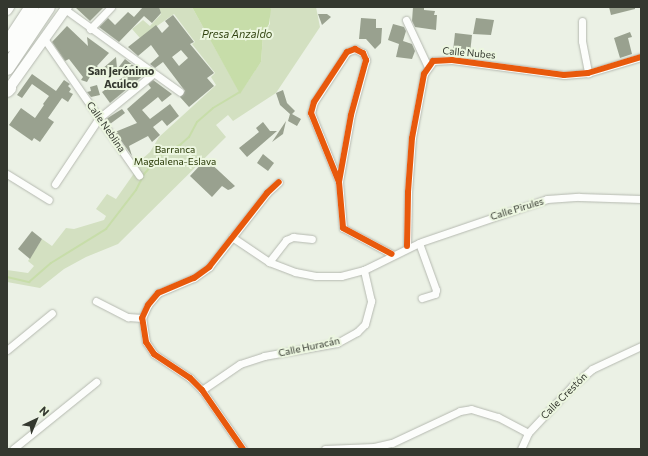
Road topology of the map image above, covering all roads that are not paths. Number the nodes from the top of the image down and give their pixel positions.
1 (9, 7) edge
2 (23, 7) edge
3 (28, 7) edge
4 (32, 7) edge
5 (43, 7) edge
6 (48, 7) edge
7 (112, 7) edge
8 (67, 8) edge
9 (7, 10) edge
10 (406, 20) dead end
11 (582, 21) dead end
12 (32, 23) junction
13 (7, 29) edge
14 (90, 29) junction
15 (7, 38) edge
16 (45, 40) junction
17 (7, 45) edge
18 (641, 57) edge
19 (7, 59) edge
20 (428, 67) junction
21 (7, 68) edge
22 (588, 73) junction
23 (153, 74) junction
24 (8, 90) edge
25 (180, 92) dead end
26 (99, 118) junction
27 (7, 174) edge
28 (139, 175) dead end
29 (279, 182) dead end
30 (339, 182) junction
31 (55, 184) dead end
32 (641, 199) edge
33 (49, 200) dead end
34 (232, 237) junction
35 (312, 239) dead end
36 (420, 242) junction
37 (407, 246) junction
38 (392, 254) junction
39 (269, 262) junction
40 (364, 270) junction
41 (422, 298) dead end
42 (96, 301) dead end
43 (52, 313) dead end
44 (142, 318) junction
45 (641, 346) edge
46 (7, 350) edge
47 (96, 382) dead end
48 (202, 390) junction
49 (528, 433) junction
50 (13, 449) edge
51 (243, 449) edge
52 (325, 449) edge
53 (521, 449) edge

1 - 9 main road
2 - 13 highway
3 - 15 highway
4 - 17 highway
5 - 12 highway
6 - 12 highway
6 - 21 highway
7 - 14 street
8 - 14 street
8 - 16 main road
10 - 20 street
11 - 22 street
12 - 19 highway
14 - 23 street
16 - 24 main road
16 - 26 street, Calle Neblina
18 - 22 street, Calle Nubes
20 - 22 street, Calle Nubes
20 - 37 street
23 - 25 street
23 - 26 street
26 - 28 street, Calle Neblina
26 - 31 street
27 - 33 street
29 - 34 street
30 - 30 street
30 - 38 street
32 - 36 street, Calle Pirules
34 - 39 street, Calle Pirules
34 - 44 street
35 - 39 street
36 - 37 street, Calle Pirules
36 - 41 street
37 - 38 street, Calle Pirules
38 - 40 street, Calle Pirules
39 - 40 street, Calle Pirules
40 - 48 street, Calle Huracán
42 - 44 street
43 - 46 street
44 - 48 street
45 - 49 street, Calle Crestón
47 - 50 street
48 - 51 street
49 - 52 street
49 - 53 street, Calle Crestón

